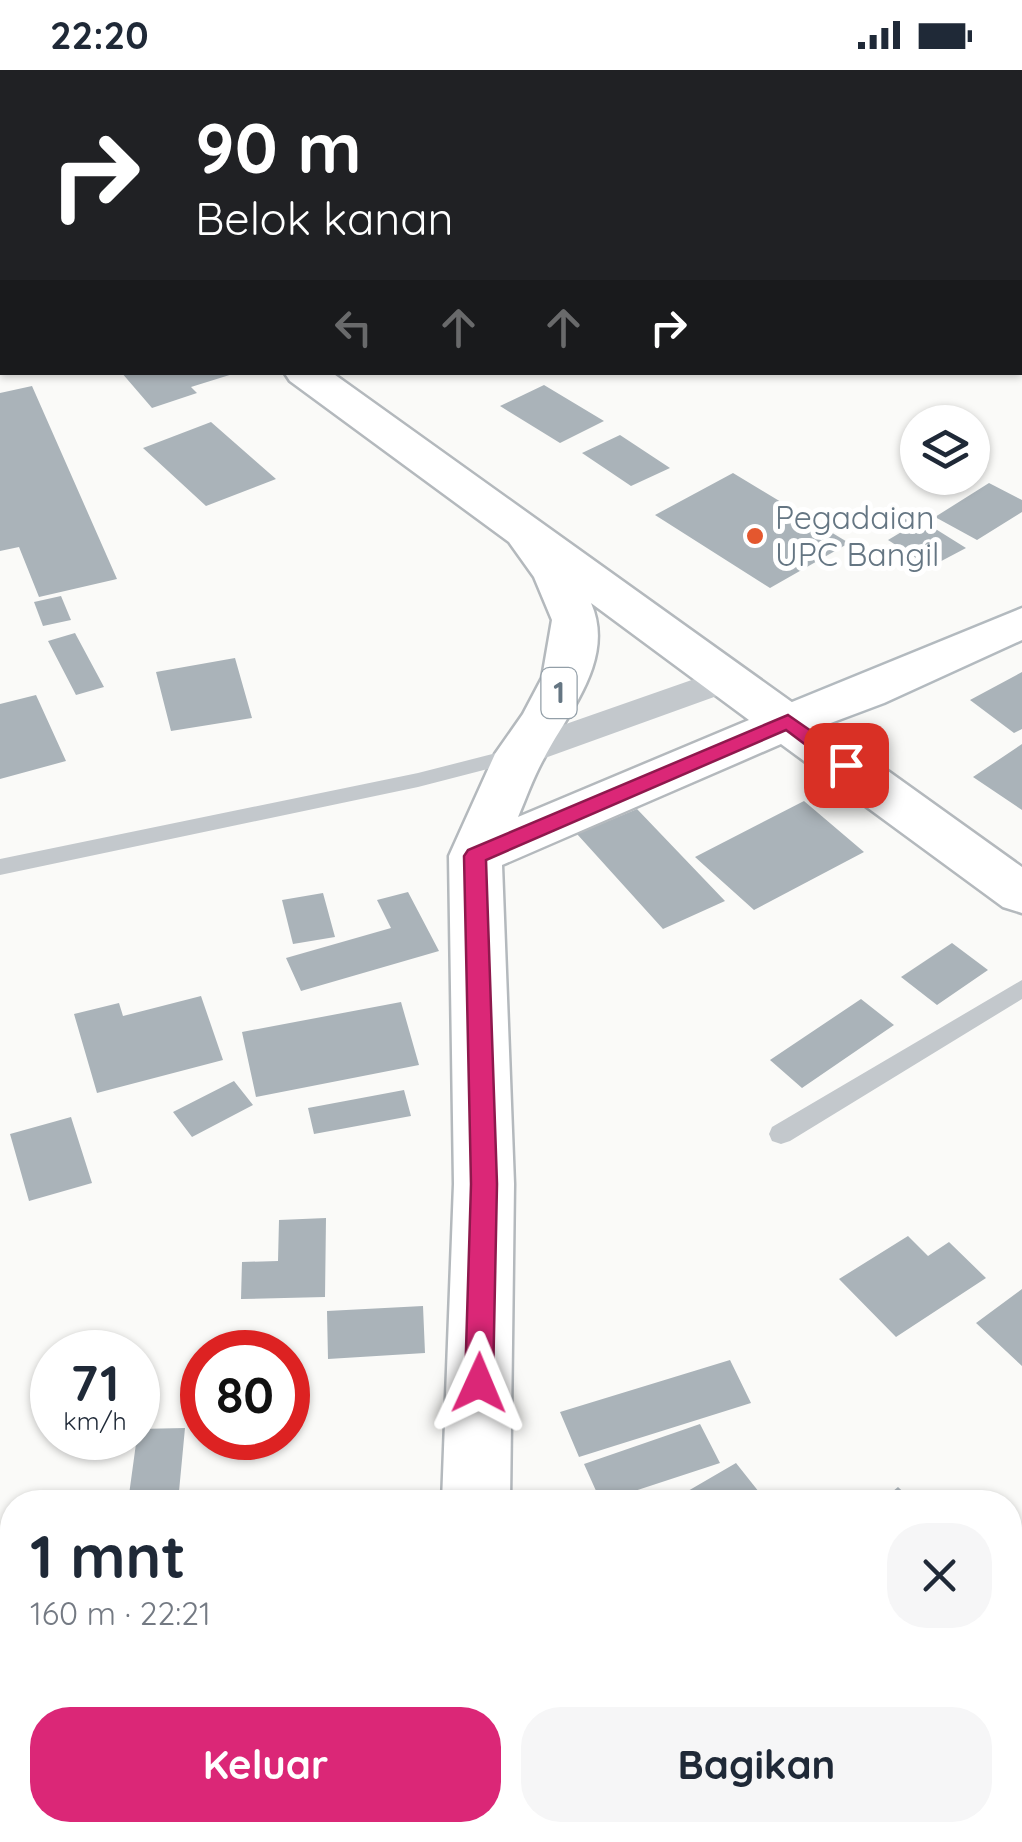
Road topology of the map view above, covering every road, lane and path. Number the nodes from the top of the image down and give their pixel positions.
1 (308, 375) edge
2 (520, 527) junction
3 (1022, 622) edge
4 (726, 680) junction
5 (788, 722) junction
6 (520, 754) junction
7 (475, 856) junction
8 (0, 867) edge
9 (1022, 894) edge
10 (1022, 988) edge
11 (781, 1134) dead end
12 (476, 1490) edge

1 - 2 main road, 1
2 - 4 main road, 1
2 - 6 main road, 1
3 - 5 main road
4 - 5 main road, 1
4 - 6 street
5 - 7 main road
5 - 9 main road, 1
6 - 7 main road, 1
6 - 8 lane
7 - 12 main road, 1
10 - 11 lane

